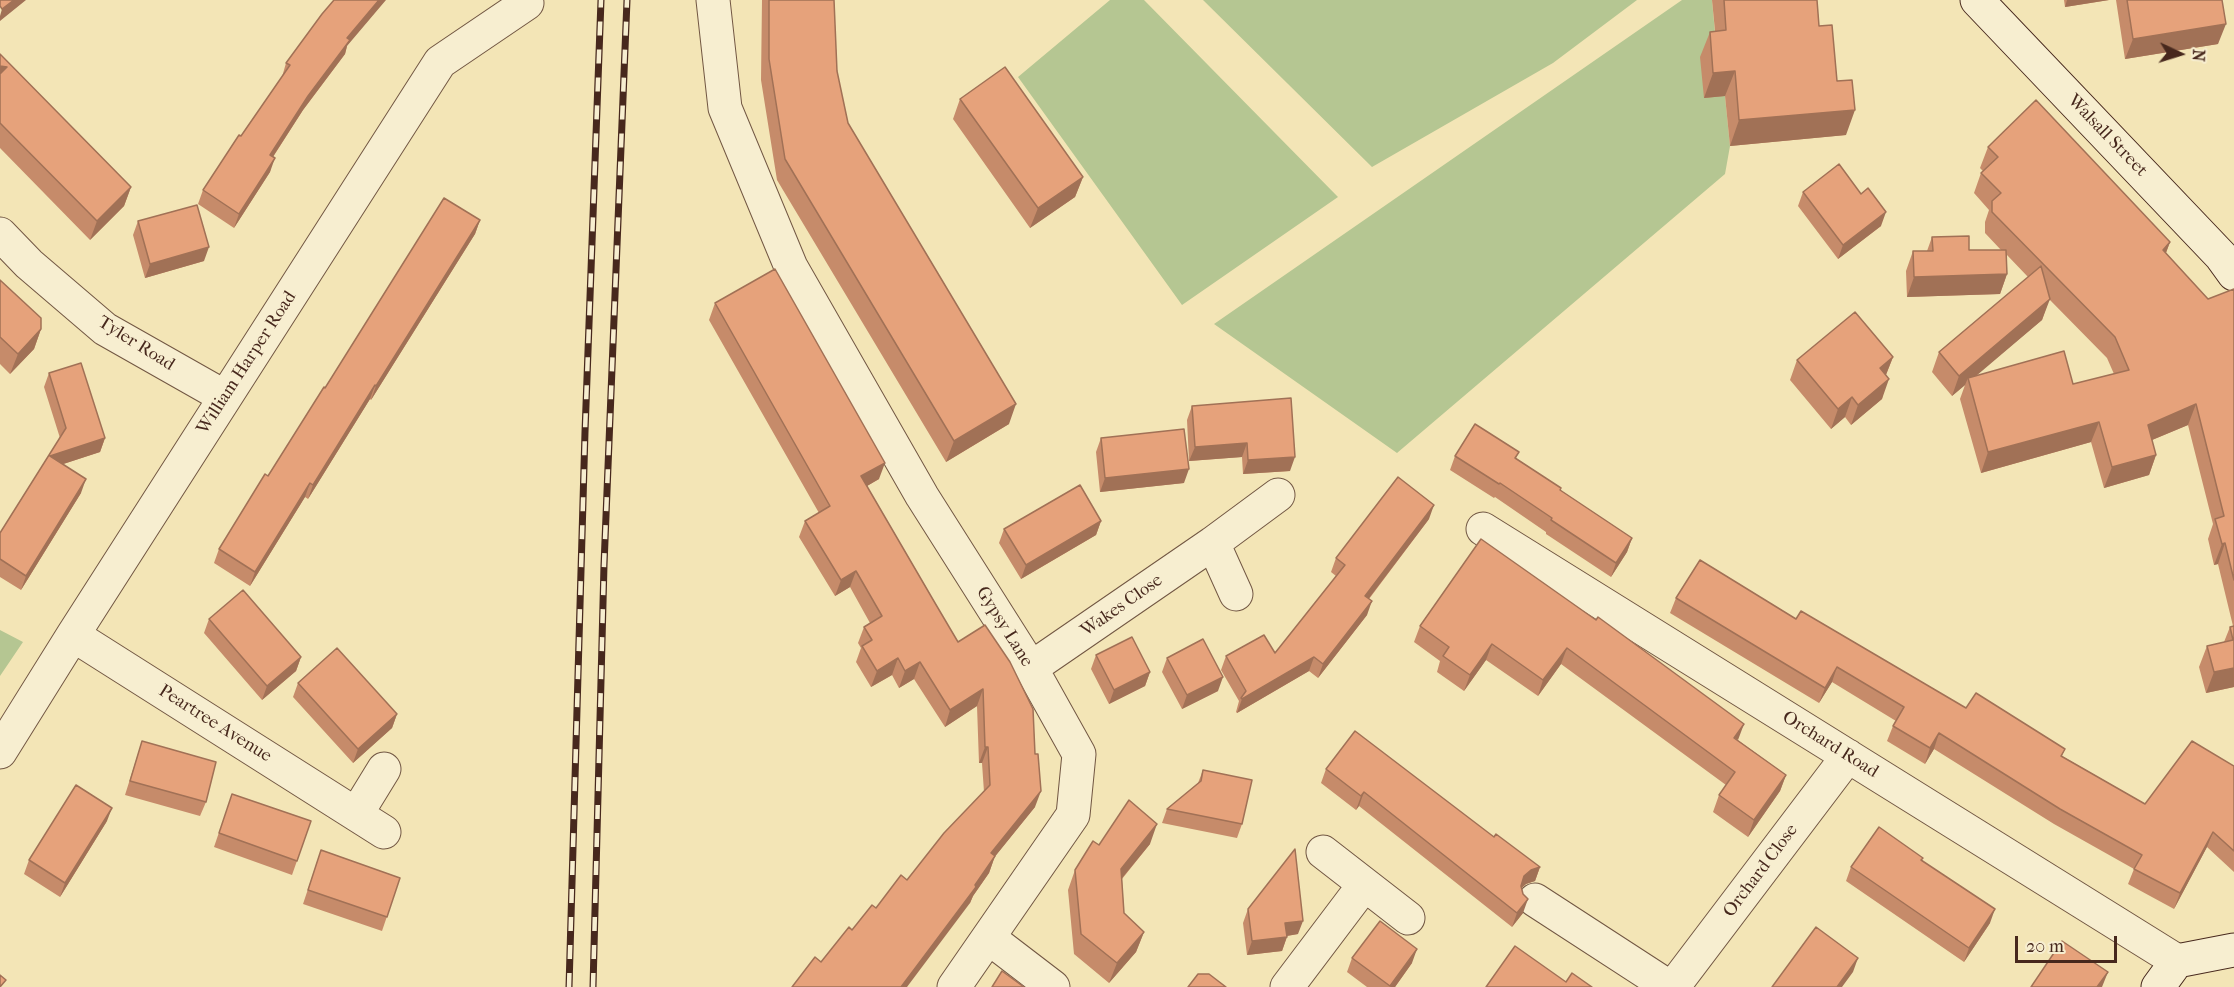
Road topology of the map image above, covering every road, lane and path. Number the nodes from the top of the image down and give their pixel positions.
1 (712, 0) edge
2 (1977, 0) edge
3 (527, 3) dead end
4 (0, 234) edge
5 (2230, 258) edge
6 (225, 397) junction
7 (1278, 495) dead end
8 (1483, 529) dead end
9 (1213, 543) junction
10 (1236, 594) dead end
11 (73, 635) junction
12 (1031, 669) junction
13 (0, 752) edge
14 (1848, 756) junction
15 (384, 769) dead end
16 (357, 813) junction
17 (384, 832) dead end
18 (1323, 852) dead end
19 (1364, 885) junction
20 (1535, 900) dead end
21 (1408, 918) dead end
22 (989, 939) junction
23 (2234, 950) edge
24 (2168, 974) edge
25 (954, 987) edge
26 (1053, 987) edge
27 (1287, 987) edge
28 (1671, 987) edge

1 - 12 street, Gypsy Lane
2 - 5 street, Walsall Street
3 - 6 street, William Harper Road
4 - 6 street, Tyler Road
6 - 11 street, William Harper Road
7 - 9 street, Wakes Close
8 - 14 street, Orchard Road
9 - 10 street
9 - 12 street, Wakes Close
11 - 13 street, William Harper Road
11 - 16 street, Peartree Avenue
12 - 22 street, Gypsy Lane
14 - 24 street, Orchard Road
14 - 28 street, Orchard Close
15 - 16 street
16 - 17 street, Peartree Avenue
18 - 19 street
19 - 21 street
19 - 27 street
20 - 28 street, Orchard Close
22 - 25 street, Gypsy Lane
22 - 26 street
23 - 24 street

